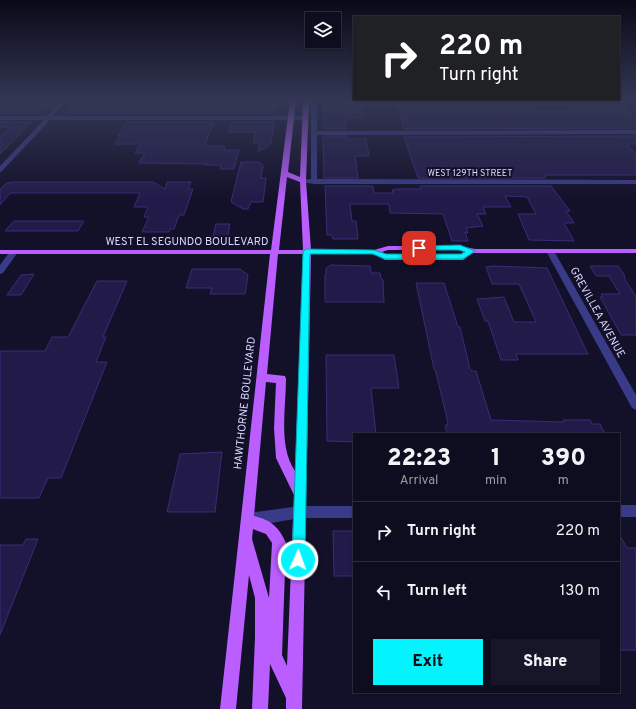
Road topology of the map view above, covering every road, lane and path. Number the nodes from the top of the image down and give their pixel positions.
1 (34, 134) edge
2 (290, 134) edge
3 (305, 134) edge
4 (314, 134) edge
5 (0, 170) edge
6 (284, 173) junction
7 (303, 181) junction
8 (314, 182) junction
9 (636, 182) edge
10 (550, 251) junction
11 (636, 251) edge
12 (0, 252) edge
13 (14, 252) junction
14 (275, 252) junction
15 (306, 252) junction
16 (0, 271) edge
17 (262, 378) junction
18 (636, 405) edge
19 (300, 506) junction
20 (620, 511) edge
21 (636, 511) edge
22 (353, 512) edge
23 (247, 521) junction
24 (246, 537) junction
25 (294, 704) edge
26 (228, 709) edge
27 (260, 709) edge

1 - 5 street
2 - 6 main road, HAWTHORNE BOULEVARD
3 - 7 main road
4 - 8 street
6 - 7 main road
6 - 14 main road, HAWTHORNE BOULEVARD
7 - 8 street, WEST 129TH STREET
7 - 15 main road
8 - 9 street, WEST 129TH STREET
10 - 11 main road, WEST EL SEGUNDO BOULEVARD
10 - 15 main road, WEST EL SEGUNDO BOULEVARD
10 - 18 street, GREVILLEA AVENUE
12 - 13 main road, WEST EL SEGUNDO BOULEVARD
13 - 14 main road, WEST EL SEGUNDO BOULEVARD
13 - 16 street
14 - 15 main road, WEST EL SEGUNDO BOULEVARD
14 - 17 main road, HAWTHORNE BOULEVARD
15 - 19 main road
17 - 19 main road
17 - 23 main road, HAWTHORNE BOULEVARD
19 - 22 street
19 - 23 street
19 - 25 main road
20 - 21 street
23 - 24 main road, HAWTHORNE BOULEVARD
23 - 25 main road
24 - 26 main road, HAWTHORNE BOULEVARD
24 - 27 main road

